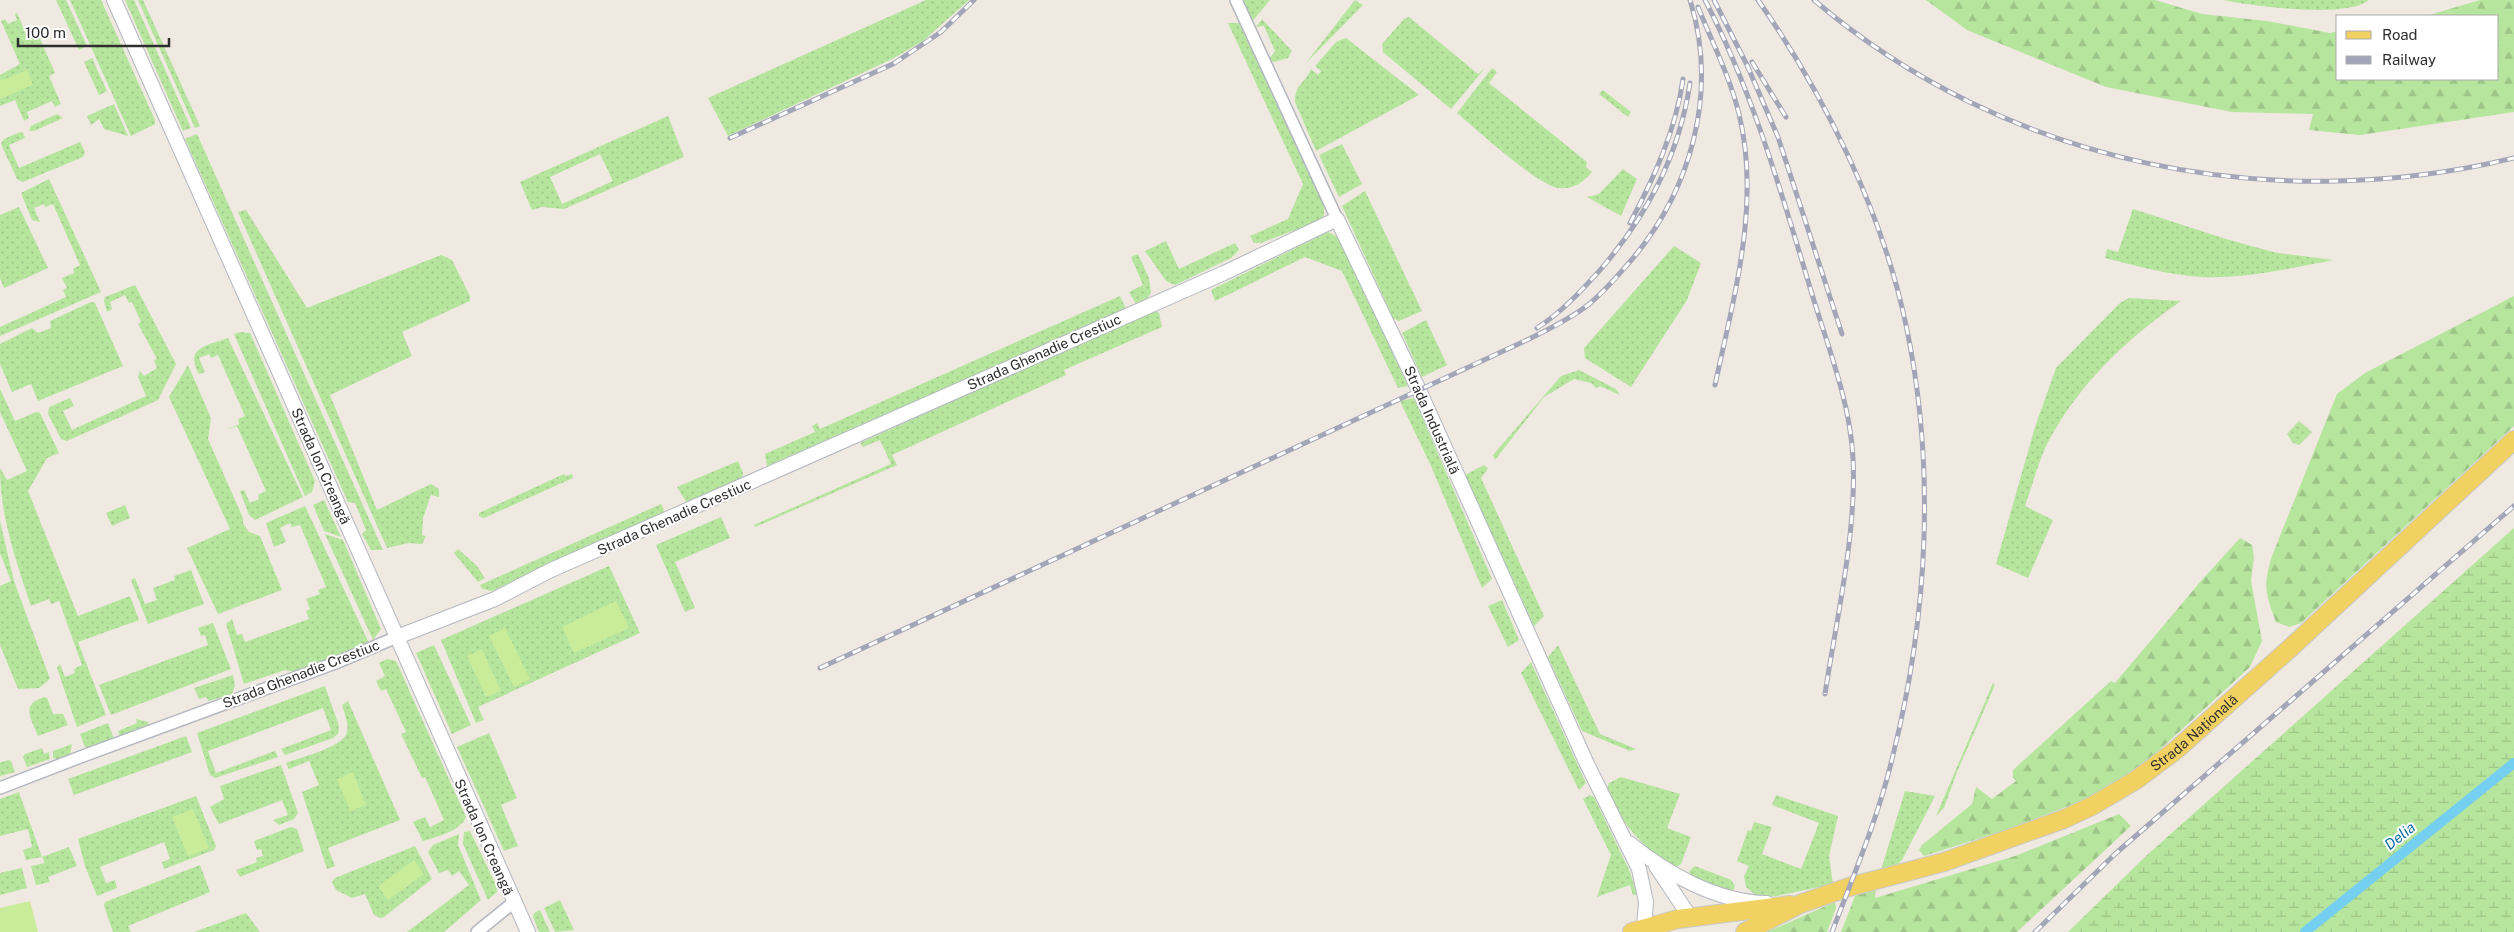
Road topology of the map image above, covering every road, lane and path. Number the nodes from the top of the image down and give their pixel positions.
1 (114, 0) edge
2 (1236, 0) edge
3 (1337, 219) junction
4 (2514, 440) edge
5 (397, 637) junction
6 (0, 788) edge
7 (1627, 841) junction
8 (1653, 862) junction
9 (514, 902) junction
10 (1800, 904) junction
11 (1694, 925) edge
12 (1638, 930) edge
13 (478, 932) edge
14 (528, 932) edge
15 (1746, 932) edge

1 - 5 street, Strada Ion Creangă
2 - 3 street, Strada Industrială
3 - 5 street, Strada Ghenadie Crestiuc
3 - 7 street, Strada Industrială
4 - 10 main road, Strada Națională
5 - 6 street, Strada Ghenadie Crestiuc
5 - 9 street, Strada Ion Creangă
7 - 8 street, Strada Industrială
7 - 12 street, Strada Industrială
8 - 10 street, Strada Industrială
8 - 11 street, Strada Industrială
9 - 13 street
9 - 14 street, Strada Ion Creangă
10 - 11 main road, Strada Națională
10 - 15 main road, Strada Națională
11 - 12 main road, Strada Națională

